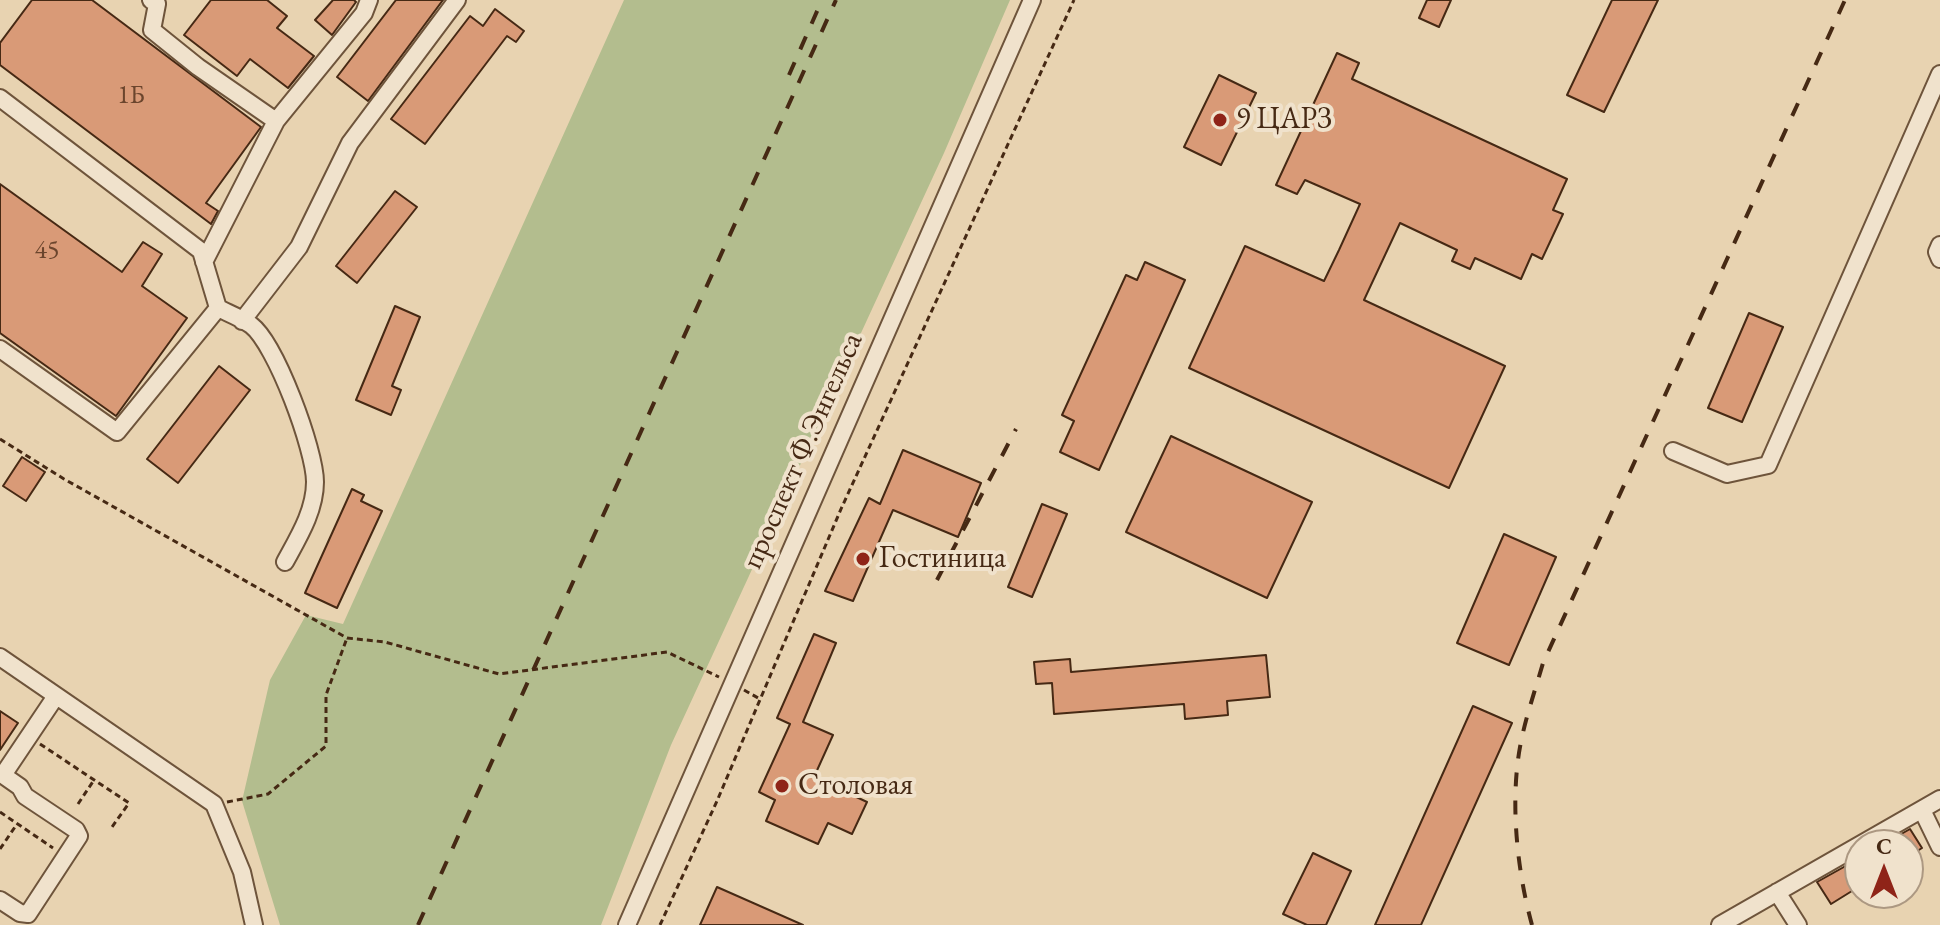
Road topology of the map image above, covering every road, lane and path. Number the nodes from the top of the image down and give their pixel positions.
1 (369, 0) edge
2 (457, 0) edge
3 (1032, 0) edge
4 (1074, 0) edge
5 (156, 1) edge
6 (1940, 74) edge
7 (0, 98) edge
8 (276, 121) junction
9 (1940, 245) edge
10 (1940, 259) edge
11 (204, 262) junction
12 (218, 308) junction
13 (242, 321) junction
14 (0, 349) edge
15 (0, 439) edge
16 (1673, 451) dead end
17 (285, 562) dead end
18 (347, 638) junction
19 (0, 657) edge
20 (732, 683) junction
21 (56, 696) junction
22 (760, 699) junction
23 (29, 737) junction
24 (2, 774) edge
25 (94, 780) junction
26 (1940, 799) edge
27 (78, 804) dead end
28 (214, 804) junction
29 (1922, 810) junction
30 (0, 812) edge
31 (17, 824) junction
32 (112, 827) dead end
33 (1940, 847) edge
34 (0, 849) edge
35 (67, 856) junction
36 (1777, 892) junction
37 (0, 900) edge
38 (254, 925) edge
39 (627, 925) edge
40 (660, 925) edge
41 (1720, 925) edge
42 (1798, 925) edge

1 - 8 street
2 - 13 street
3 - 20 street, проспект Ф.Энгельса
4 - 22 path
5 - 8 street
6 - 16 street
7 - 11 street
8 - 11 street
9 - 10 street
11 - 12 street
12 - 13 street
12 - 14 street
13 - 17 street
15 - 18 path
18 - 20 path
18 - 28 path
19 - 21 street
20 - 22 path
20 - 39 street, проспект Ф.Энгельса
21 - 23 street
21 - 28 street
22 - 40 path
23 - 24 street
23 - 25 path
24 - 35 street
25 - 27 path
25 - 32 path
26 - 29 street
28 - 38 street
29 - 33 street
29 - 36 street
30 - 31 path
31 - 34 path
31 - 35 path
35 - 37 street
36 - 41 street
36 - 42 street

